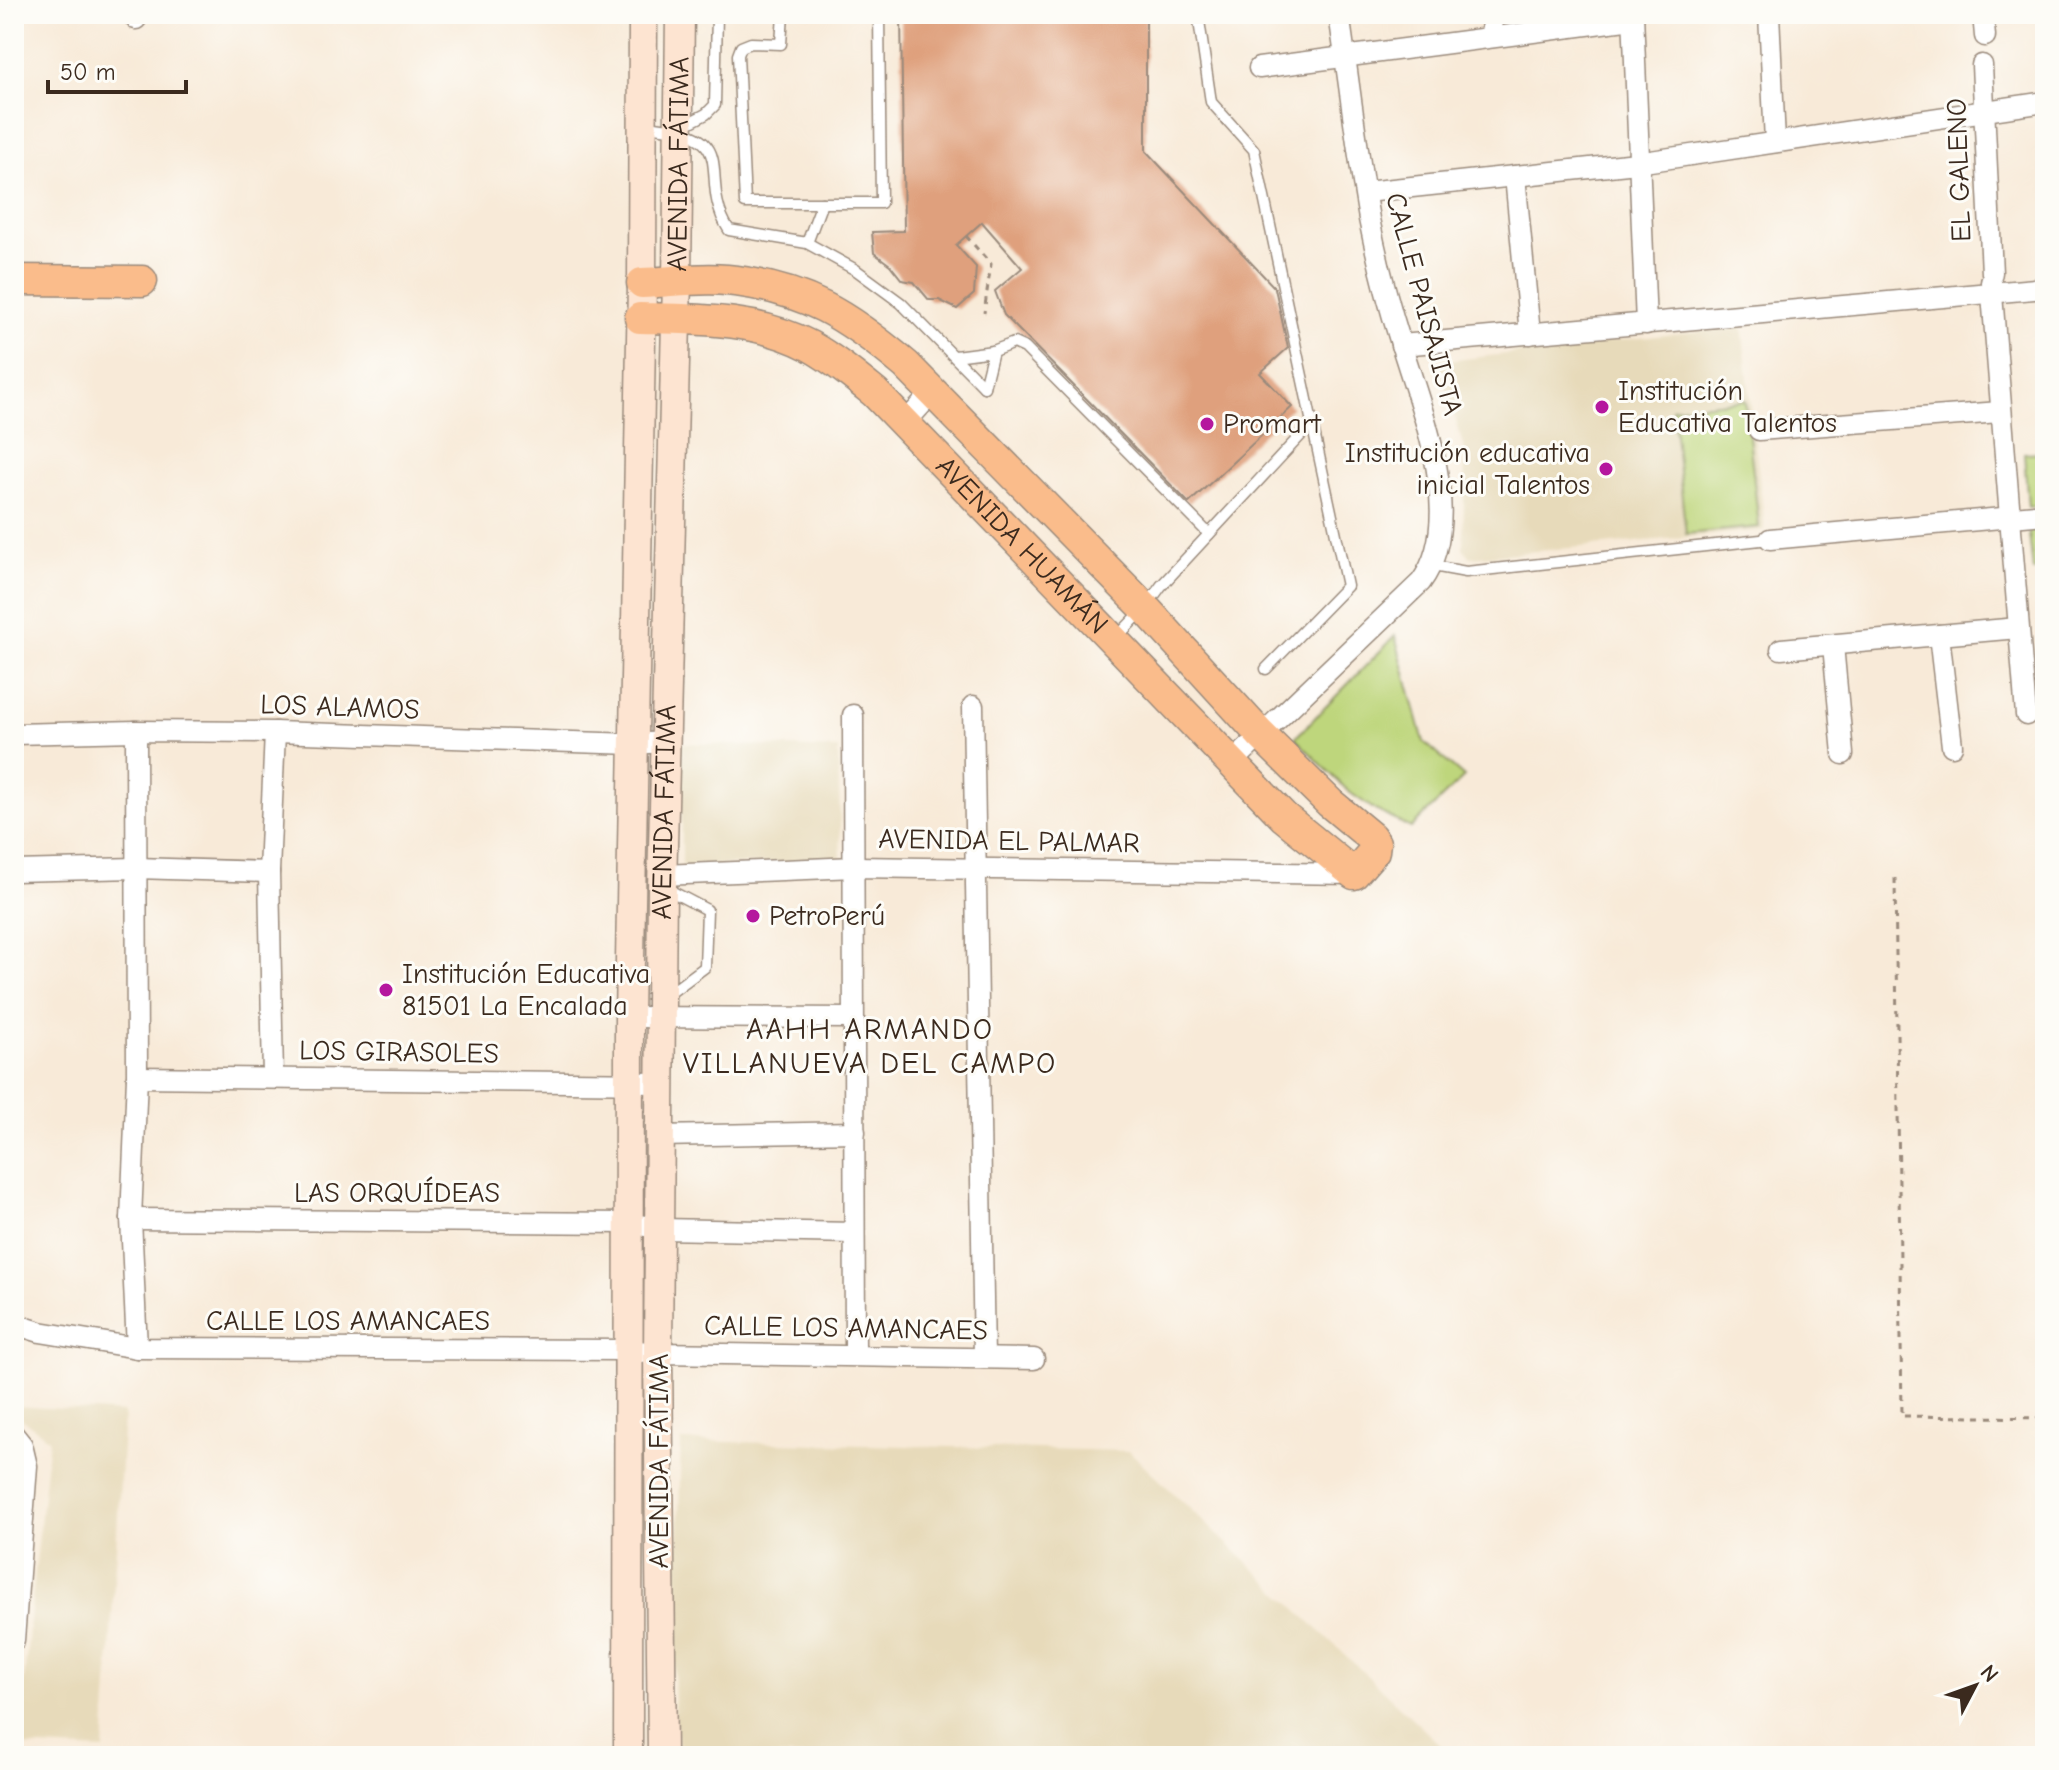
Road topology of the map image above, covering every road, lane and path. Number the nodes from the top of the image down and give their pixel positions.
1 (643, 14) edge
2 (680, 14) edge
3 (717, 14) edge
4 (783, 14) edge
5 (879, 14) edge
6 (1198, 14) edge
7 (1339, 14) edge
8 (1491, 14) edge
9 (1769, 14) edge
10 (1983, 14) edge
11 (1633, 16) edge
12 (1985, 36) dead end
13 (1492, 37) junction
14 (1346, 59) junction
15 (1982, 65) dead end
16 (1259, 68) dead end
17 (2045, 102) edge
18 (1986, 110) junction
19 (642, 126) junction
20 (678, 129) junction
21 (1775, 142) junction
22 (1637, 163) junction
23 (1515, 176) junction
24 (1365, 192) junction
25 (822, 203) junction
26 (966, 236) dead end
27 (807, 243) junction
28 (14, 280) edge
29 (142, 281) dead end
30 (677, 281) junction
31 (1991, 282) junction
32 (642, 283) junction
33 (2045, 288) edge
34 (984, 313) dead end
35 (640, 318) junction
36 (676, 319) junction
37 (1646, 324) junction
38 (1530, 334) junction
39 (1401, 345) junction
40 (993, 351) junction
41 (955, 356) junction
42 (932, 393) junction
43 (2000, 412) junction
44 (1312, 423) junction
45 (904, 424) junction
46 (1759, 430) dead end
47 (637, 509) junction
48 (670, 511) junction
49 (2045, 514) edge
50 (2010, 517) junction
51 (1209, 534) junction
52 (1770, 539) joint
53 (1433, 566) junction
54 (1145, 608) junction
55 (2018, 628) junction
56 (1939, 635) junction
57 (1115, 640) junction
58 (1833, 645) junction
59 (1781, 649) dead end
60 (1266, 669) dead end
61 (973, 706) dead end
62 (853, 715) dead end
63 (2026, 715) dead end
64 (136, 731) junction
65 (275, 732) junction
66 (14, 734) edge
67 (1260, 734) junction
68 (664, 742) junction
69 (633, 744) junction
70 (1952, 746) dead end
71 (1843, 754) dead end
72 (1232, 763) junction
73 (855, 867) junction
74 (136, 868) junction
75 (975, 868) junction
76 (14, 871) edge
77 (269, 872) junction
78 (1354, 874) junction
79 (1895, 878) dead end
80 (662, 881) junction
81 (661, 1008) junction
82 (629, 1017) junction
83 (853, 1018) junction
84 (137, 1077) junction
85 (273, 1078) junction
86 (660, 1083) junction
87 (630, 1084) junction
88 (855, 1132) junction
89 (660, 1136) junction
90 (131, 1219) junction
91 (629, 1223) junction
92 (661, 1229) junction
93 (854, 1233) junction
94 (14, 1324) edge
95 (137, 1348) junction
96 (627, 1350) junction
97 (658, 1353) junction
98 (855, 1355) junction
99 (984, 1358) junction
100 (1034, 1359) dead end
101 (2045, 1418) edge
102 (14, 1435) edge
103 (19, 1484) edge
104 (14, 1640) edge
105 (628, 1756) edge
106 (662, 1756) edge

1 - 19 main road, AVENIDA FÁTIMA
2 - 20 main road, AVENIDA FÁTIMA
3 - 20 lane
4 - 25 lane
5 - 25 lane
6 - 44 lane
7 - 14 street, CALLE PAISAJISTA
8 - 13 street
9 - 21 street
10 - 12 street
11 - 13 street
11 - 22 street
13 - 14 street
14 - 16 street
14 - 24 street, CALLE PAISAJISTA
15 - 18 street, EL GALENO
17 - 18 street
18 - 21 street
18 - 31 street, EL GALENO
19 - 20 lane
19 - 32 main road, AVENIDA FÁTIMA
20 - 27 lane
20 - 30 main road, AVENIDA FÁTIMA
21 - 22 street
22 - 23 street
22 - 37 street
23 - 24 street
23 - 38 street
24 - 39 street, CALLE PAISAJISTA
25 - 27 lane
26 - 34 path
27 - 41 lane
28 - 29 main road
30 - 32 main road, AVENIDA HUAMÁN
30 - 36 main road, AVENIDA FÁTIMA
30 - 42 main road, AVENIDA HUAMÁN
31 - 33 street
31 - 37 street
31 - 43 street, EL GALENO
32 - 35 main road, AVENIDA FÁTIMA
35 - 36 main road, AVENIDA HUAMÁN
35 - 47 main road, AVENIDA FÁTIMA
36 - 45 main road, AVENIDA HUAMÁN
36 - 48 main road, AVENIDA FÁTIMA
37 - 38 street
38 - 39 street
39 - 53 street, CALLE PAISAJISTA
40 - 41 lane
40 - 41 lane
40 - 51 lane
42 - 45 street
42 - 54 main road, AVENIDA HUAMÁN
43 - 46 street
43 - 50 street, EL GALENO
44 - 51 lane
44 - 60 lane
45 - 57 main road, AVENIDA HUAMÁN
47 - 48 main road
47 - 69 main road, AVENIDA FÁTIMA
48 - 68 main road, AVENIDA FÁTIMA
49 - 50 street
50 - 52 street
50 - 55 street, EL GALENO
51 - 54 lane
52 - 53 lane
53 - 67 street
54 - 57 lane
54 - 67 main road, AVENIDA HUAMÁN
55 - 56 street
55 - 63 street, EL GALENO
56 - 58 street
56 - 70 street
57 - 72 main road, AVENIDA HUAMÁN
58 - 59 street
58 - 71 street
61 - 75 street
62 - 73 street
64 - 65 street, LOS ALAMOS
64 - 66 street, LOS ALAMOS
64 - 74 street
65 - 69 street, LOS ALAMOS
65 - 77 street
67 - 72 street
67 - 78 main road, AVENIDA HUAMÁN
68 - 69 street, LOS ALAMOS
68 - 80 main road, AVENIDA FÁTIMA
69 - 82 main road, AVENIDA FÁTIMA
72 - 78 main road, AVENIDA HUAMÁN
73 - 75 street, AVENIDA EL PALMAR
73 - 80 street, AVENIDA EL PALMAR
73 - 83 street
74 - 76 street
74 - 77 street
74 - 84 street
75 - 78 street, AVENIDA EL PALMAR
75 - 99 street
77 - 85 street
79 - 101 path
80 - 81 main road, AVENIDA FÁTIMA
80 - 81 lane
81 - 82 street
81 - 83 street
81 - 86 main road, AVENIDA FÁTIMA
82 - 87 main road, AVENIDA FÁTIMA
83 - 88 street
84 - 85 street, LOS GIRASOLES
84 - 90 street
85 - 87 street, LOS GIRASOLES
86 - 87 street, LOS GIRASOLES
86 - 89 main road, AVENIDA FÁTIMA
87 - 91 main road, AVENIDA FÁTIMA
88 - 89 street
88 - 93 street
89 - 92 main road, AVENIDA FÁTIMA
90 - 91 street, LAS ORQUÍDEAS
90 - 95 street
91 - 92 street, LAS ORQUÍDEAS
91 - 96 main road, AVENIDA FÁTIMA
92 - 93 street, LAS ORQUÍDEAS
92 - 97 main road, AVENIDA FÁTIMA
93 - 98 street
94 - 95 street, CALLE LOS AMANCAES
95 - 96 street, CALLE LOS AMANCAES
96 - 97 street, CALLE LOS AMANCAES
96 - 105 main road, AVENIDA FÁTIMA
97 - 98 street, CALLE LOS AMANCAES
97 - 106 main road, AVENIDA FÁTIMA
98 - 99 street, CALLE LOS AMANCAES
99 - 100 street, CALLE LOS AMANCAES
102 - 103 street
103 - 104 street

